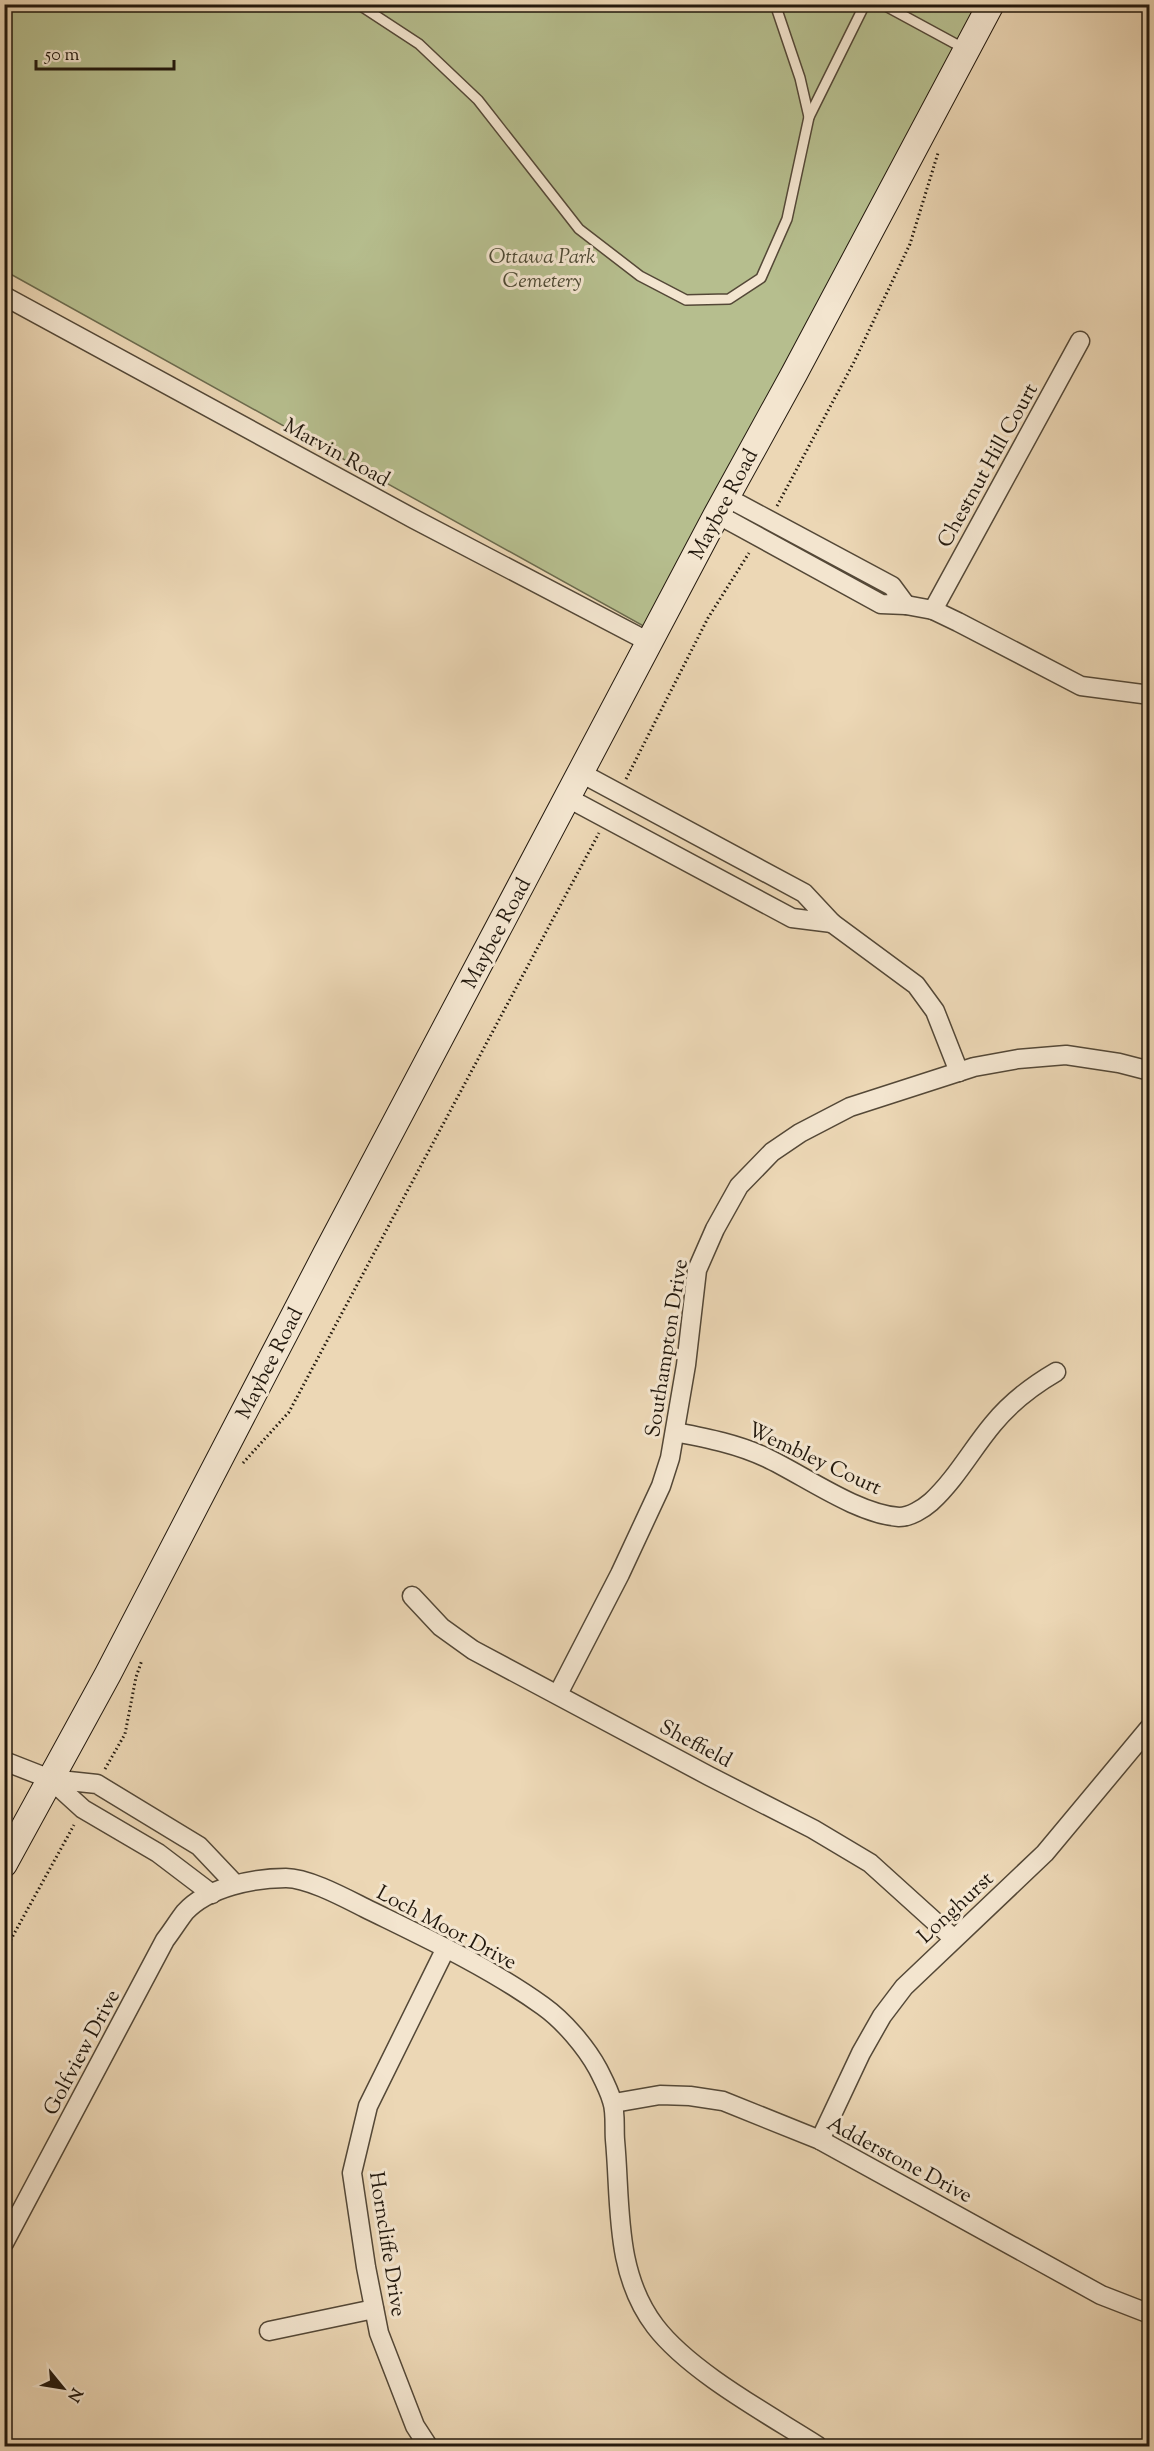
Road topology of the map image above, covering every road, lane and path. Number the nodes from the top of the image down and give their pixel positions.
1 (358, 4) edge
2 (775, 4) edge
3 (865, 4) edge
4 (882, 4) edge
5 (991, 4) edge
6 (967, 50) junction
7 (809, 117) junction
8 (939, 149) dead end
9 (4, 296) edge
10 (1080, 341) dead end
11 (722, 505) junction
12 (769, 520) junction
13 (759, 537) junction
14 (830, 553) junction
15 (821, 571) junction
16 (906, 605) junction
17 (933, 610) junction
18 (649, 642) junction
19 (1149, 695) edge
20 (580, 774) junction
21 (618, 794) junction
22 (568, 798) junction
23 (607, 818) junction
24 (723, 850) junction
25 (711, 874) junction
26 (832, 923) junction
27 (1149, 1071) edge
28 (959, 1072) junction
29 (1056, 1372) dead end
30 (675, 1432) junction
31 (238, 1469) dead end
32 (412, 1596) dead end
33 (143, 1657) dead end
34 (558, 1694) junction
35 (1149, 1727) edge
36 (4, 1761) edge
37 (50, 1779) junction
38 (97, 1784) junction
39 (82, 1809) junction
40 (173, 1828) junction
41 (158, 1853) junction
42 (4, 1864) edge
43 (235, 1884) junction
44 (212, 1894) junction
45 (953, 1938) junction
46 (445, 1950) junction
47 (4, 1952) edge
48 (614, 2103) junction
49 (820, 2140) junction
50 (4, 2243) edge
51 (374, 2309) junction
52 (1149, 2314) edge
53 (269, 2331) dead end
54 (428, 2446) edge
55 (818, 2446) edge

1 - 7 lane
2 - 7 lane
3 - 7 lane
4 - 6 lane
5 - 6 main road, Maybee Road
6 - 11 main road, Maybee Road
8 - 12 path
9 - 18 street, Marvin Road
10 - 17 street, Chestnut Hill Court
11 - 12 street
11 - 13 street
11 - 18 main road, Maybee Road
12 - 14 street
13 - 15 street
13 - 21 path
14 - 15 street
14 - 16 street
15 - 16 street
16 - 17 street
17 - 19 street
18 - 20 main road, Maybee Road
20 - 21 street
20 - 22 main road, Maybee Road
21 - 24 street
22 - 23 street
22 - 37 main road, Maybee Road
23 - 25 street
23 - 31 path
24 - 25 street
24 - 26 street
25 - 26 street
26 - 28 street
27 - 28 street, Southampton Drive
28 - 30 street, Southampton Drive
29 - 30 street, Wembley Court
30 - 34 street, Southampton Drive
32 - 34 street, Sheffield
33 - 38 path
34 - 45 street, Sheffield
35 - 45 street, Longhurst
36 - 37 street
37 - 38 street
37 - 39 street
37 - 42 main road, Maybee Road
38 - 40 street
39 - 41 street
39 - 47 path
40 - 41 street
40 - 43 street
41 - 44 street
43 - 44 street, Loch Moor Drive
43 - 46 street, Loch Moor Drive
44 - 50 street, Golfview Drive
45 - 49 street, Longhurst
46 - 48 street, Loch Moor Drive
46 - 51 street, Horncliffe Drive
48 - 49 street, Adderstone Drive
48 - 55 street
49 - 52 street, Adderstone Drive
51 - 53 street
51 - 54 street, Horncliffe Drive

